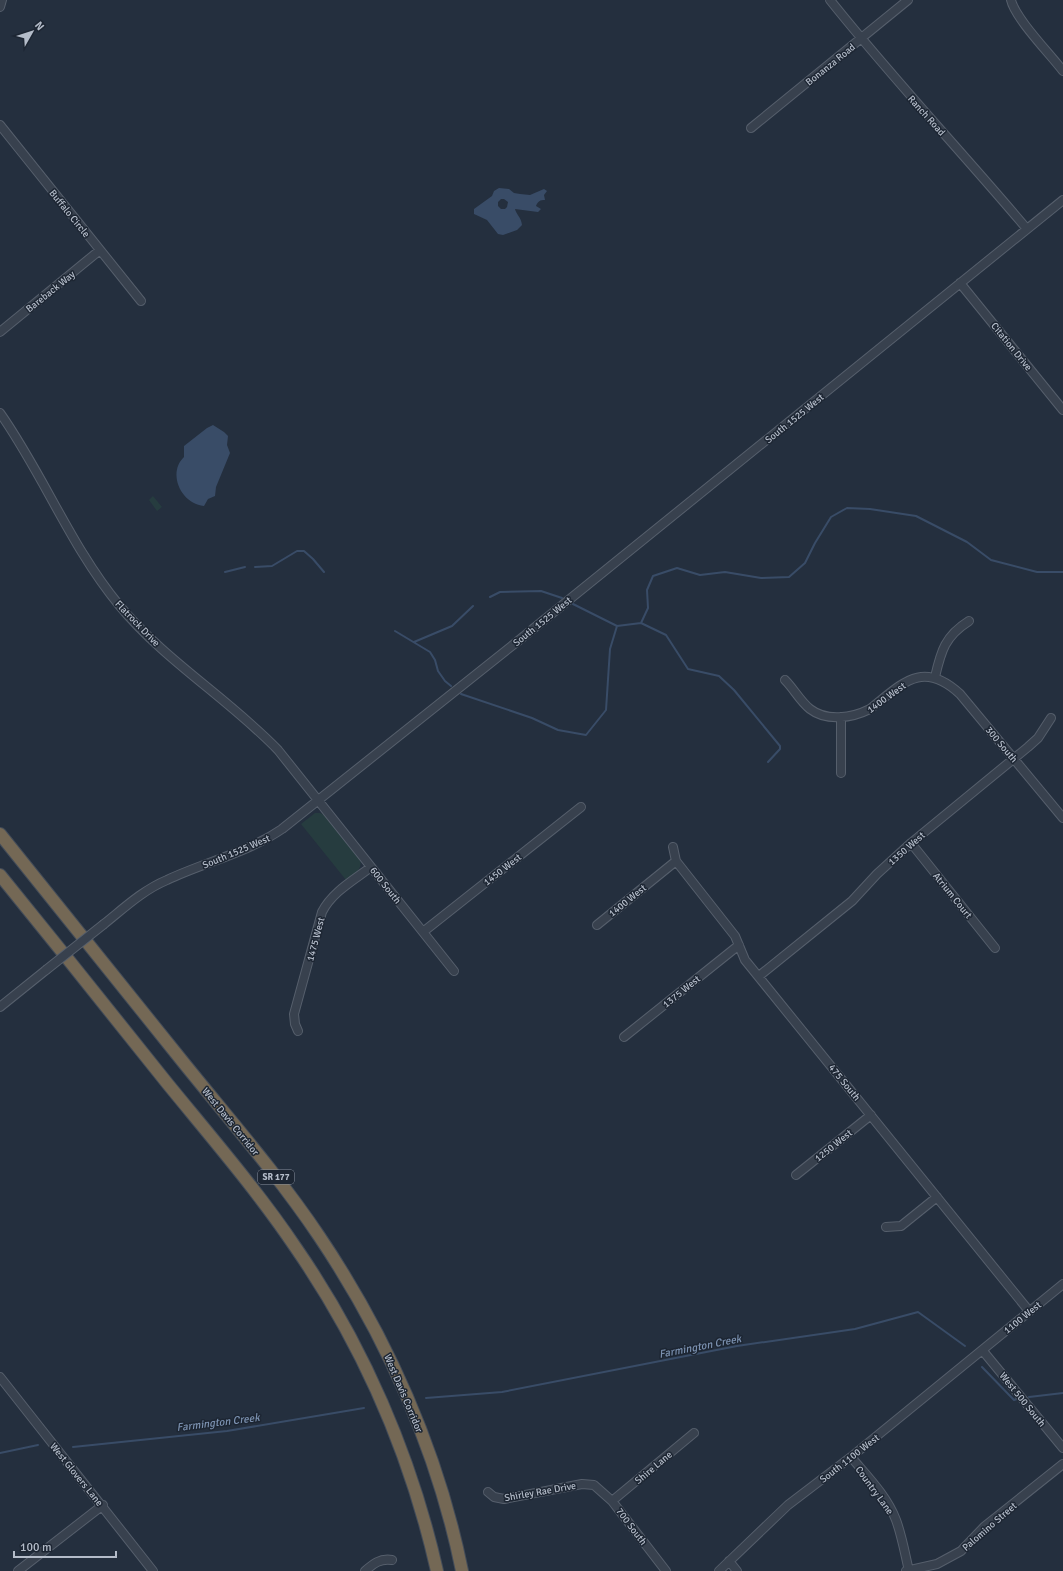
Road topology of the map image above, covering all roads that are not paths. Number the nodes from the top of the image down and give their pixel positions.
1 (2, 0) edge
2 (830, 0) edge
3 (908, 0) edge
4 (1011, 0) edge
5 (0, 7) edge
6 (861, 39) junction
7 (1063, 71) edge
8 (0, 125) edge
9 (751, 128) dead end
10 (1063, 200) edge
11 (1026, 229) junction
12 (100, 250) junction
13 (960, 283) junction
14 (141, 301) dead end
15 (0, 332) edge
16 (1062, 408) edge
17 (0, 413) edge
18 (969, 621) dead end
19 (935, 677) junction
20 (786, 680) dead end
21 (841, 718) junction
22 (1051, 718) dead end
23 (1014, 759) junction
24 (841, 773) dead end
25 (319, 800) junction
26 (581, 807) dead end
27 (1063, 818) edge
28 (0, 834) edge
29 (911, 843) junction
30 (673, 847) dead end
31 (676, 861) junction
32 (371, 866) junction
33 (0, 875) edge
34 (597, 925) dead end
35 (423, 932) junction
36 (739, 945) junction
37 (995, 948) dead end
38 (454, 971) dead end
39 (759, 976) junction
40 (0, 1007) edge
41 (298, 1031) dead end
42 (624, 1037) dead end
43 (871, 1115) junction
44 (796, 1175) dead end
45 (937, 1197) junction
46 (886, 1227) dead end
47 (1063, 1284) edge
48 (1029, 1311) junction
49 (983, 1351) junction
50 (0, 1377) edge
51 (694, 1433) dead end
52 (1063, 1448) edge
53 (851, 1457) junction
54 (1063, 1464) edge
55 (594, 1485) joint
56 (488, 1492) dead end
57 (612, 1501) junction
58 (103, 1506) junction
59 (392, 1560) dead end
60 (729, 1561) junction
61 (18, 1571) edge
62 (153, 1571) edge
63 (365, 1571) edge
64 (437, 1571) edge
65 (462, 1571) edge
66 (666, 1571) edge
67 (719, 1571) edge
68 (737, 1571) edge
69 (908, 1571) edge

1 - 5 street
2 - 6 street, Ranch Road
3 - 6 street, Bonanza Road
4 - 7 street
6 - 9 street, Bonanza Road
6 - 11 street, Ranch Road
8 - 12 street, Buffalo Circle
10 - 11 street, South 1525 West
11 - 13 street, South 1525 West
12 - 14 street, Buffalo Circle
12 - 15 street, Bareback Way
13 - 16 street, Citation Drive
13 - 25 street, South 1525 West
17 - 25 street, Flatrock Drive
18 - 19 street
19 - 21 street, 1400 West
19 - 23 street, 300 South
20 - 21 street
21 - 24 street
22 - 23 street, 1350 West
23 - 27 street, 300 South
23 - 29 street, 1350 West
25 - 32 street, 600 South
25 - 40 street, South 1525 West, bridge
26 - 35 street, 1450 West
28 - 65 highway, West Davis Corridor / SR 177
29 - 37 street, Atrium Court
29 - 39 street, 1350 West
30 - 31 street, 475 South
31 - 34 street, 1400 West
31 - 36 street, 475 South
32 - 35 street, 600 South
32 - 41 street, 1475 West
33 - 64 highway, SR 177
35 - 38 street, 600 South
36 - 39 street, 475 South
36 - 42 street, 1375 West
39 - 43 street, 475 South
43 - 44 street, 1250 West
43 - 45 street, 475 South
45 - 46 street
45 - 48 street, 475 South
47 - 48 street, 1100 West
48 - 49 street, 1100 West
49 - 52 street, West 500 South
49 - 53 street, South 1100 West
50 - 58 street, West Glovers Lane
51 - 57 street, Shire Lane
53 - 60 street, South 1100 West
53 - 69 street, Country Lane
54 - 69 street, Palomino Street
55 - 56 street, Shirley Rae Drive
55 - 57 street, 700 South
57 - 66 street, 700 South
58 - 61 street
58 - 62 street, West Glovers Lane
59 - 63 street
60 - 67 street, South 1100 West
60 - 68 street

